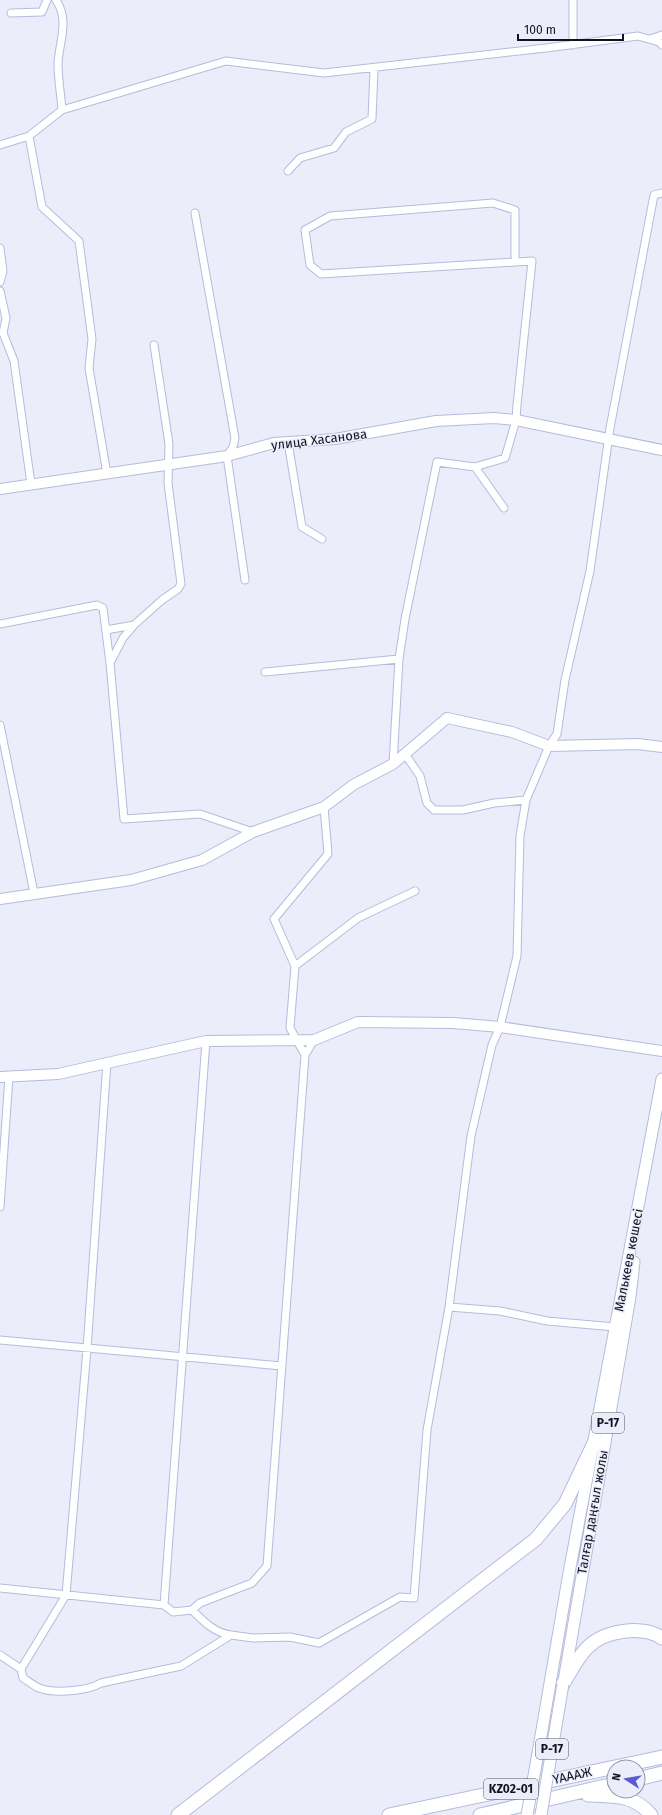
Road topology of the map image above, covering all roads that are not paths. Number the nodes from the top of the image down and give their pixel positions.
1 (47, 0) edge
2 (56, 0) edge
3 (573, 0) edge
4 (11, 13) dead end
5 (662, 35) edge
6 (649, 39) junction
7 (573, 45) junction
8 (662, 45) edge
9 (374, 69) junction
10 (62, 110) junction
11 (30, 136) junction
12 (0, 145) edge
13 (288, 172) dead end
14 (662, 193) edge
15 (195, 213) dead end
16 (0, 248) edge
17 (516, 262) junction
18 (0, 282) edge
19 (0, 291) edge
20 (154, 344) dead end
21 (516, 420) junction
22 (608, 439) junction
23 (288, 442) junction
24 (662, 450) edge
25 (227, 456) junction
26 (168, 464) junction
27 (475, 467) junction
28 (107, 474) junction
29 (31, 484) junction
30 (0, 489) edge
31 (504, 508) dead end
32 (322, 539) dead end
33 (245, 580) dead end
34 (0, 624) edge
35 (134, 625) junction
36 (106, 630) junction
37 (399, 659) junction
38 (110, 663) junction
39 (265, 672) dead end
40 (0, 726) edge
41 (550, 746) junction
42 (662, 747) edge
43 (405, 754) junction
44 (393, 764) junction
45 (526, 800) junction
46 (324, 806) junction
47 (253, 832) junction
48 (415, 891) dead end
49 (34, 893) junction
50 (0, 899) edge
51 (295, 966) junction
52 (500, 1027) junction
53 (290, 1028) junction
54 (314, 1040) junction
55 (206, 1041) junction
56 (278, 1042) junction
57 (297, 1042) junction
58 (662, 1050) edge
59 (305, 1055) junction
60 (107, 1062) junction
61 (4, 1077) edge
62 (662, 1079) edge
63 (646, 1162) junction
64 (0, 1207) edge
65 (449, 1307) junction
66 (615, 1326) junction
67 (0, 1340) edge
68 (87, 1349) junction
69 (182, 1356) junction
70 (282, 1366) junction
71 (595, 1440) junction
72 (0, 1588) edge
73 (66, 1594) junction
74 (164, 1606) junction
75 (192, 1610) junction
76 (232, 1635) junction
77 (662, 1638) edge
78 (0, 1655) edge
79 (21, 1669) junction
80 (563, 1684) junction
81 (662, 1748) edge
82 (662, 1757) edge
83 (639, 1759) edge
84 (646, 1760) edge
85 (606, 1768) edge
86 (662, 1773) edge
87 (646, 1777) edge
88 (606, 1786) edge
89 (572, 1794) junction
90 (178, 1815) edge
91 (389, 1815) edge
92 (480, 1815) edge
93 (527, 1815) edge
94 (541, 1815) edge
95 (651, 1815) edge

1 - 4 street
2 - 10 street
3 - 7 street
5 - 6 street
6 - 7 street
6 - 8 street
7 - 9 street
9 - 10 street
9 - 13 street
10 - 11 street
11 - 12 street
11 - 28 street
14 - 22 street
15 - 25 street
16 - 18 street
17 - 17 street
17 - 21 street
19 - 29 street
20 - 26 street
21 - 22 street, улица Хасанова
21 - 23 street, улица Хасанова
21 - 27 street
22 - 24 street, улица Хасанова
22 - 41 street
23 - 25 street, улица Хасанова
23 - 32 street
25 - 26 street, улица Хасанова
25 - 33 street
26 - 28 street, улица Хасанова
26 - 35 street
27 - 31 street
27 - 37 street
28 - 29 street, улица Хасанова
29 - 30 street, улица Хасанова
34 - 36 street
35 - 36 street
35 - 38 street
36 - 38 street
37 - 39 street
37 - 44 street
38 - 47 street
40 - 49 street
41 - 42 street
41 - 43 street
41 - 45 street
43 - 44 street
43 - 45 street
44 - 46 street
45 - 52 street
46 - 47 street
46 - 51 street
47 - 49 street
48 - 51 street
49 - 50 street
51 - 53 street
52 - 54 street
52 - 58 street
52 - 65 street
53 - 56 street
53 - 57 street
54 - 57 street
54 - 59 street
55 - 56 street
55 - 60 street
55 - 69 street
56 - 57 street
57 - 59 street
59 - 70 street
60 - 61 street
60 - 68 street
61 - 64 street
62 - 63 main road, Малькеев көшесі
63 - 66 main road, Малькеев көшесі
63 - 80 main road, Талғар даңғыл жолы / P-17
65 - 66 street
65 - 76 street
66 - 71 main road, Малькеев көшесі
67 - 68 street
68 - 69 street
68 - 73 street
69 - 70 street
69 - 74 street
70 - 75 street
71 - 90 highway
71 - 93 main road, Талғар даңғыл жолы / P-17, bridge
72 - 73 street
73 - 74 street
73 - 79 street
74 - 75 street
75 - 76 street
76 - 79 street
77 - 80 highway
78 - 79 street
80 - 94 main road, Талғар даңғыл жолы / P-17, bridge
81 - 83 highway
82 - 84 highway, ҮАААЖ / KZ02-01
85 - 91 highway, ҮАААЖ / KZ02-01
86 - 87 highway
88 - 89 highway, ҮАААЖ / KZ02-01
89 - 92 highway, ҮАААЖ / KZ02-01
89 - 95 highway

